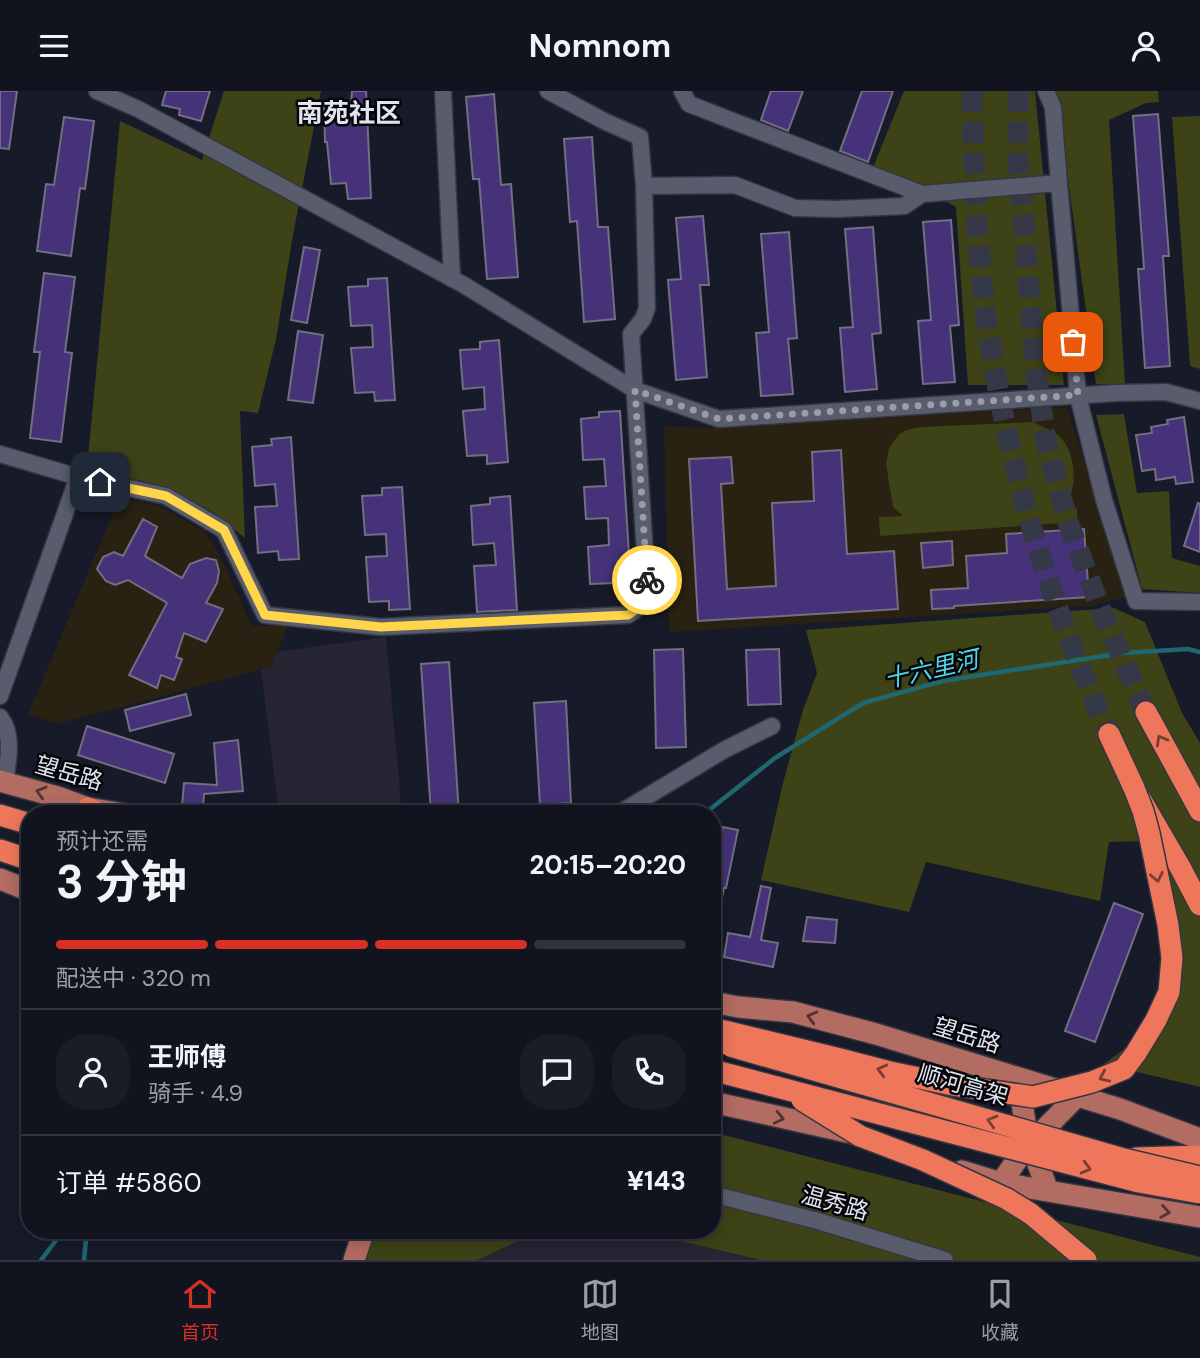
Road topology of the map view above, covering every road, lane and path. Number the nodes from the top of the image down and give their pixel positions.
1 (97, 91) edge
2 (443, 91) edge
3 (548, 91) edge
4 (682, 91) edge
5 (1046, 91) edge
6 (1059, 183) junction
7 (644, 186) junction
8 (922, 194) junction
9 (452, 279) junction
10 (635, 390) junction
11 (1078, 395) junction
12 (1200, 401) edge
13 (0, 454) edge
14 (78, 477) junction
15 (1200, 602) edge
16 (0, 695) edge
17 (1146, 712) tunnel mouth
18 (0, 717) edge
19 (772, 726) dead end
20 (1109, 734) tunnel mouth
21 (1179, 773) junction
22 (2, 781) edge
23 (1134, 788) junction
24 (1200, 793) edge
25 (78, 805) edge
26 (633, 805) edge
27 (1200, 811) edge
28 (0, 814) edge
29 (21, 821) edge
30 (0, 850) edge
31 (21, 857) edge
32 (0, 880) edge
33 (21, 888) edge
34 (1200, 905) edge
35 (721, 1004) edge
36 (721, 1030) edge
37 (721, 1044) edge
38 (721, 1072) edge
39 (1018, 1079) junction
40 (783, 1088) junction
41 (1077, 1096) junction
42 (721, 1104) edge
43 (1200, 1139) edge
44 (1200, 1156) edge
45 (1124, 1159) junction
46 (1200, 1177) edge
47 (1001, 1183) junction
48 (1048, 1191) junction
49 (1200, 1193) edge
50 (721, 1196) edge
51 (1200, 1217) edge
52 (361, 1239) edge
53 (354, 1260) edge
54 (945, 1260) edge
55 (1086, 1260) edge

1 - 9 street
2 - 9 street
3 - 7 street
4 - 8 street
5 - 6 street
6 - 8 street
6 - 11 street
7 - 8 street
7 - 10 street
9 - 10 street
10 - 11 street
10 - 14 street
11 - 12 street
11 - 15 street
13 - 14 street
14 - 16 street
21 -> 17 highway
18 - 22 street
19 - 26 street
20 - 23 highway
21 - 24 highway
21 - 27 highway
25 -> 22 main road, 望岳路
23 - 34 highway, bridge
23 -> 36 highway, bridge
28 - 29 highway
30 - 31 highway
32 - 33 main road
39 -> 35 main road, 望岳路
45 -> 37 highway, 顺河高架, bridge
38 - 40 highway, 顺河高架, bridge
39 - 41 main road, 望岳路
39 - 47 main road
40 -> 49 highway, 顺河高架, bridge
40 - 55 highway, bridge
41 - 43 main road, 望岳路
41 - 48 main road
42 -> 47 main road
44 - 45 highway, bridge
45 - 46 highway, 顺河高架, bridge
47 - 48 main road
48 -> 51 main road
50 - 54 street, 温秀路
52 - 53 main road

